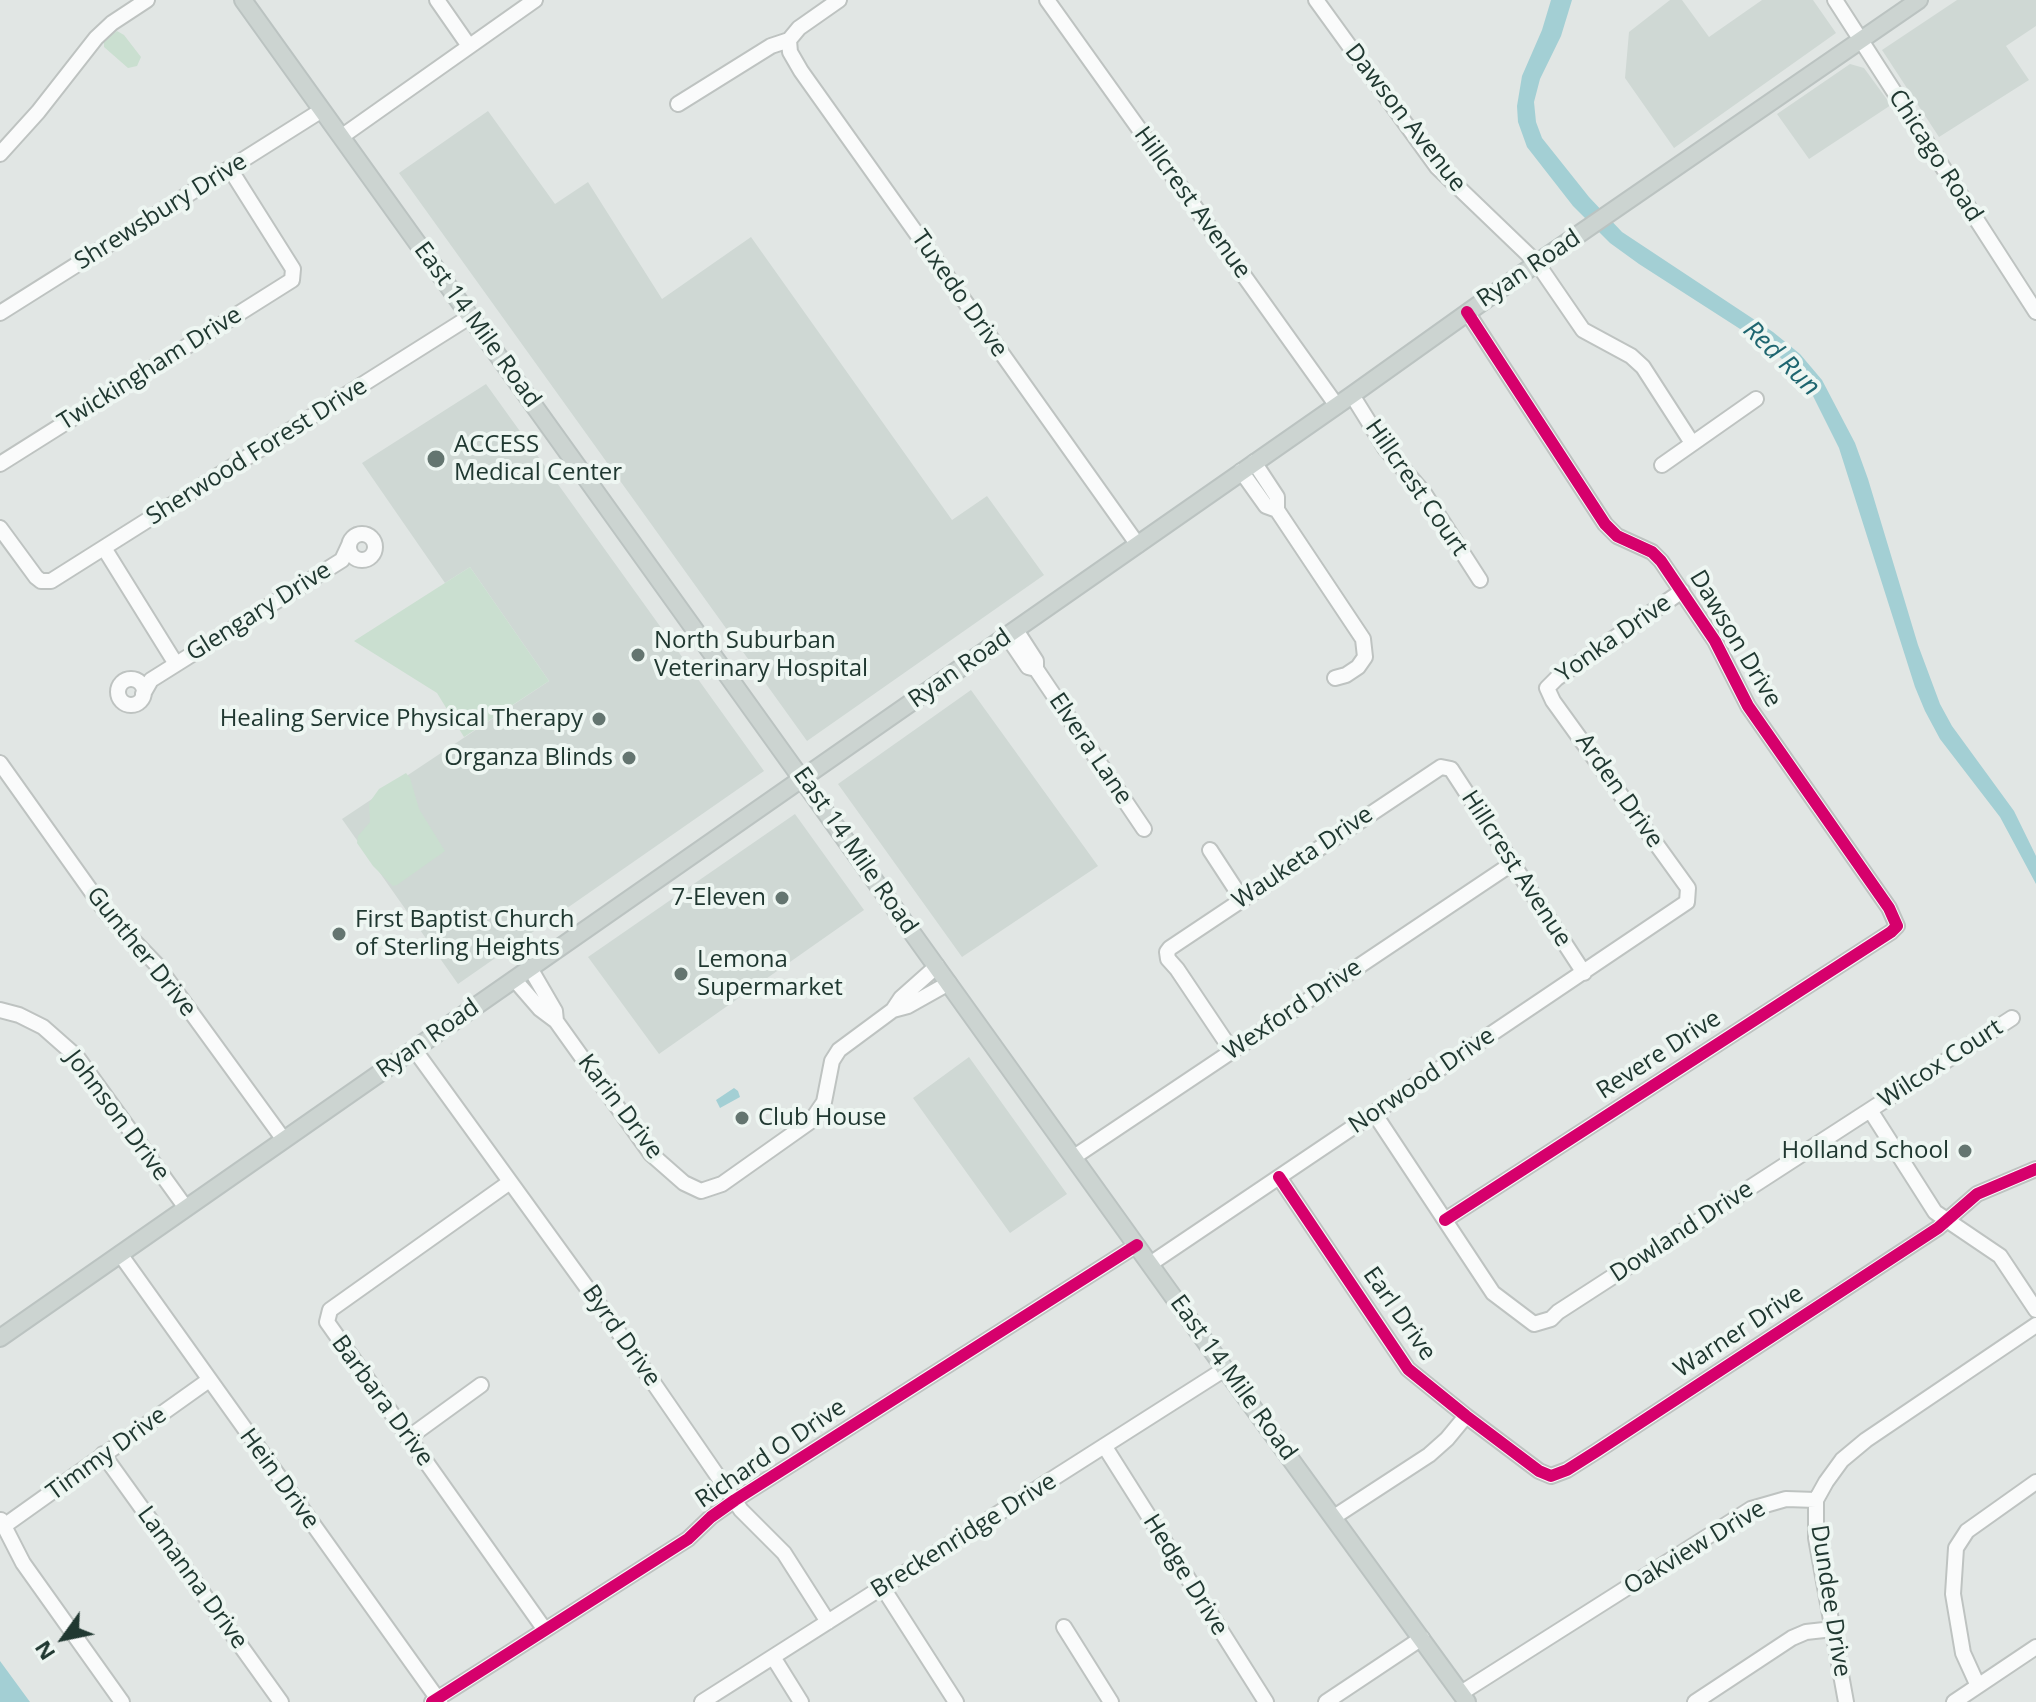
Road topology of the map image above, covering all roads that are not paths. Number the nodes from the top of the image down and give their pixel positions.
1 (147, 0) edge
2 (243, 0) edge
3 (437, 0) edge
4 (535, 0) edge
5 (839, 0) edge
6 (1047, 0) edge
7 (1316, 0) edge
8 (1835, 0) edge
9 (1919, 0) edge
10 (789, 40) junction
11 (1863, 40) junction
12 (469, 46) junction
13 (678, 104) dead end
14 (322, 110) junction
15 (341, 137) junction
16 (0, 154) edge
17 (230, 169) junction
18 (1537, 263) junction
19 (1467, 312) junction
20 (2036, 312) edge
21 (0, 313) edge
22 (471, 316) junction
23 (1352, 395) junction
24 (1756, 399) dead end
25 (1337, 406) junction
26 (1692, 443) junction
27 (0, 464) edge
28 (1662, 465) dead end
29 (1248, 466) junction
30 (0, 528) edge
31 (349, 545) junction
32 (1138, 545) junction
33 (104, 548) junction
34 (358, 559) junction
35 (342, 560) junction
36 (1480, 580) dead end
37 (1682, 591) junction
38 (1011, 633) junction
39 (176, 664) junction
40 (1335, 678) dead end
41 (143, 680) junction
42 (1547, 688) joint
43 (0, 764) edge
44 (1447, 766) joint
45 (803, 777) junction
46 (1144, 829) dead end
47 (1210, 850) dead end
48 (1513, 863) junction
49 (1689, 895) joint
50 (1242, 899) junction
51 (1897, 926) joint
52 (937, 966) junction
53 (530, 968) junction
54 (1584, 973) junction
55 (514, 979) junction
56 (949, 983) junction
57 (0, 1010) edge
58 (893, 1010) junction
59 (2012, 1018) dead end
60 (556, 1021) junction
61 (414, 1049) junction
62 (1232, 1051) junction
63 (1870, 1110) junction
64 (1374, 1113) junction
65 (284, 1140) junction
66 (1074, 1157) junction
67 (2036, 1169) edge
68 (1279, 1177) junction
69 (510, 1182) junction
70 (186, 1208) junction
71 (1445, 1220) junction
72 (1948, 1220) junction
73 (1137, 1245) junction
74 (120, 1254) junction
75 (1150, 1264) junction
76 (2036, 1310) edge
77 (2036, 1325) edge
78 (0, 1338) edge
79 (1225, 1369) junction
80 (209, 1380) junction
81 (481, 1385) dead end
82 (1466, 1416) junction
83 (408, 1438) junction
84 (1105, 1447) junction
85 (103, 1454) junction
86 (1551, 1476) joint
87 (2036, 1482) edge
88 (735, 1500) junction
89 (1816, 1500) junction
90 (1334, 1517) junction
91 (2, 1523) edge
92 (883, 1588) junction
93 (828, 1622) junction
94 (1064, 1627) dead end
95 (1833, 1629) junction
96 (545, 1630) junction
97 (1422, 1638) junction
98 (2036, 1647) edge
99 (773, 1657) junction
100 (1978, 1686) junction
101 (1464, 1698) edge
102 (436, 1701) edge
103 (122, 1702) edge
104 (281, 1702) edge
105 (702, 1702) edge
106 (801, 1702) edge
107 (956, 1702) edge
108 (1111, 1702) edge
109 (1266, 1702) edge
110 (1326, 1702) edge
111 (1695, 1702) edge
112 (1846, 1702) edge
113 (1954, 1702) edge

1 - 16 street
2 - 14 main road, East 14 Mile Road
3 - 12 street
4 - 12 street
5 - 10 street
6 - 25 street, Hillcrest Avenue
7 - 18 street, Dawson Avenue
8 - 11 street, Chicago Road
9 - 11 main road, Ryan Road
10 - 13 street
10 - 32 street, Tuxedo Drive
11 - 18 main road, Ryan Road
11 - 20 street, Chicago Road
12 - 15 street
14 - 15 main road, East 14 Mile Road
14 - 17 street, Shrewsbury Drive
15 - 22 main road, East 14 Mile Road
17 - 21 street, Shrewsbury Drive
17 - 27 street, Twickingham Drive
18 - 19 main road, Ryan Road
18 - 26 street, Dawson Avenue
19 - 23 main road, Ryan Road
19 - 37 street, Dawson Drive
22 - 33 street, Sherwood Forest Drive
22 - 45 main road, East 14 Mile Road
23 - 25 main road, Ryan Road
23 - 36 street, Hillcrest Court
24 - 26 street
25 - 29 main road, Ryan Road
26 - 28 street
29 - 32 main road, Ryan Road
29 - 40 street
30 - 33 street, Sherwood Forest Drive
31 - 34 street, Glengary Drive
31 - 34 street, Glengary Drive
31 - 35 street, Glengary Drive
32 - 38 main road, Ryan Road
33 - 39 street, Glengary Drive
34 - 35 street, Glengary Drive
35 - 39 street, Glengary Drive
37 - 42 street, Yonka Drive
37 - 51 street, Dawson Drive
38 - 45 main road, Ryan Road
38 - 46 street, Elvera Lane
39 - 41 street, Glengary Drive
41 - 41 street, Glengary Drive
42 - 49 street, Arden Drive
43 - 65 street, Gunther Drive
44 - 48 street, Hillcrest Avenue
44 - 50 street, Wauketa Drive
45 - 52 main road, East 14 Mile Road
45 - 53 main road, Ryan Road
47 - 50 street
48 - 54 street, Hillcrest Avenue
48 - 62 street, Wexford Drive
49 - 54 street, Norwood Drive
50 - 62 street, Wauketa Drive
51 - 71 street, Revere Drive
52 - 56 main road, East 14 Mile Road
52 - 58 street, Karin Drive
53 - 55 main road, Ryan Road
53 - 60 street, Karin Drive
54 - 64 street, Norwood Drive
55 - 60 street, Karin Drive
55 - 61 main road, Ryan Road
56 - 58 street, Karin Drive
56 - 66 main road, East 14 Mile Road
57 - 70 street, Johnson Drive
58 - 60 street, Karin Drive
59 - 63 street, Wilcox Court
61 - 65 main road, Ryan Road
61 - 69 street, Byrd Drive
62 - 66 street, Wexford Drive
63 - 71 street, Dowland Drive
63 - 72 street
64 - 68 street, Norwood Drive
64 - 71 street
65 - 70 main road, Ryan Road
66 - 73 main road, East 14 Mile Road
67 - 72 street, Warner Drive
68 - 75 street, Norwood Drive
68 - 82 street, Earl Drive
69 - 83 street, Barbara Drive
69 - 88 street, Byrd Drive
70 - 74 main road, Ryan Road
72 - 76 street
72 - 86 street, Warner Drive
73 - 75 main road, East 14 Mile Road
73 - 88 street, Richard O Drive
74 - 78 main road, Ryan Road
74 - 80 street, Hein Drive
75 - 79 main road, East 14 Mile Road
77 - 89 street
79 - 84 street, Breckenridge Drive
79 - 90 main road, East 14 Mile Road
80 - 85 street, Timmy Drive
80 - 102 street, Hein Drive
81 - 83 street
82 - 86 street, Earl Drive
82 - 90 street
83 - 96 street, Barbara Drive
84 - 92 street, Breckenridge Drive
84 - 109 street, Hedge Drive
85 - 91 street, Timmy Drive
85 - 104 street, Lamanna Drive
87 - 100 street
88 - 93 street, Byrd Drive
88 - 96 street, Richard O Drive
89 - 95 street, Dundee Drive
89 - 101 street, Oakview Drive
90 - 97 main road, East 14 Mile Road
91 - 103 street
92 - 93 street, Breckenridge Drive
92 - 107 street
93 - 99 street, Breckenridge Drive
94 - 108 street
95 - 111 street
95 - 112 street, Dundee Drive
96 - 102 street, Richard O Drive
97 - 101 main road, East 14 Mile Road
97 - 110 street
98 - 100 street
99 - 105 street, Breckenridge Drive
99 - 106 street
100 - 113 street

